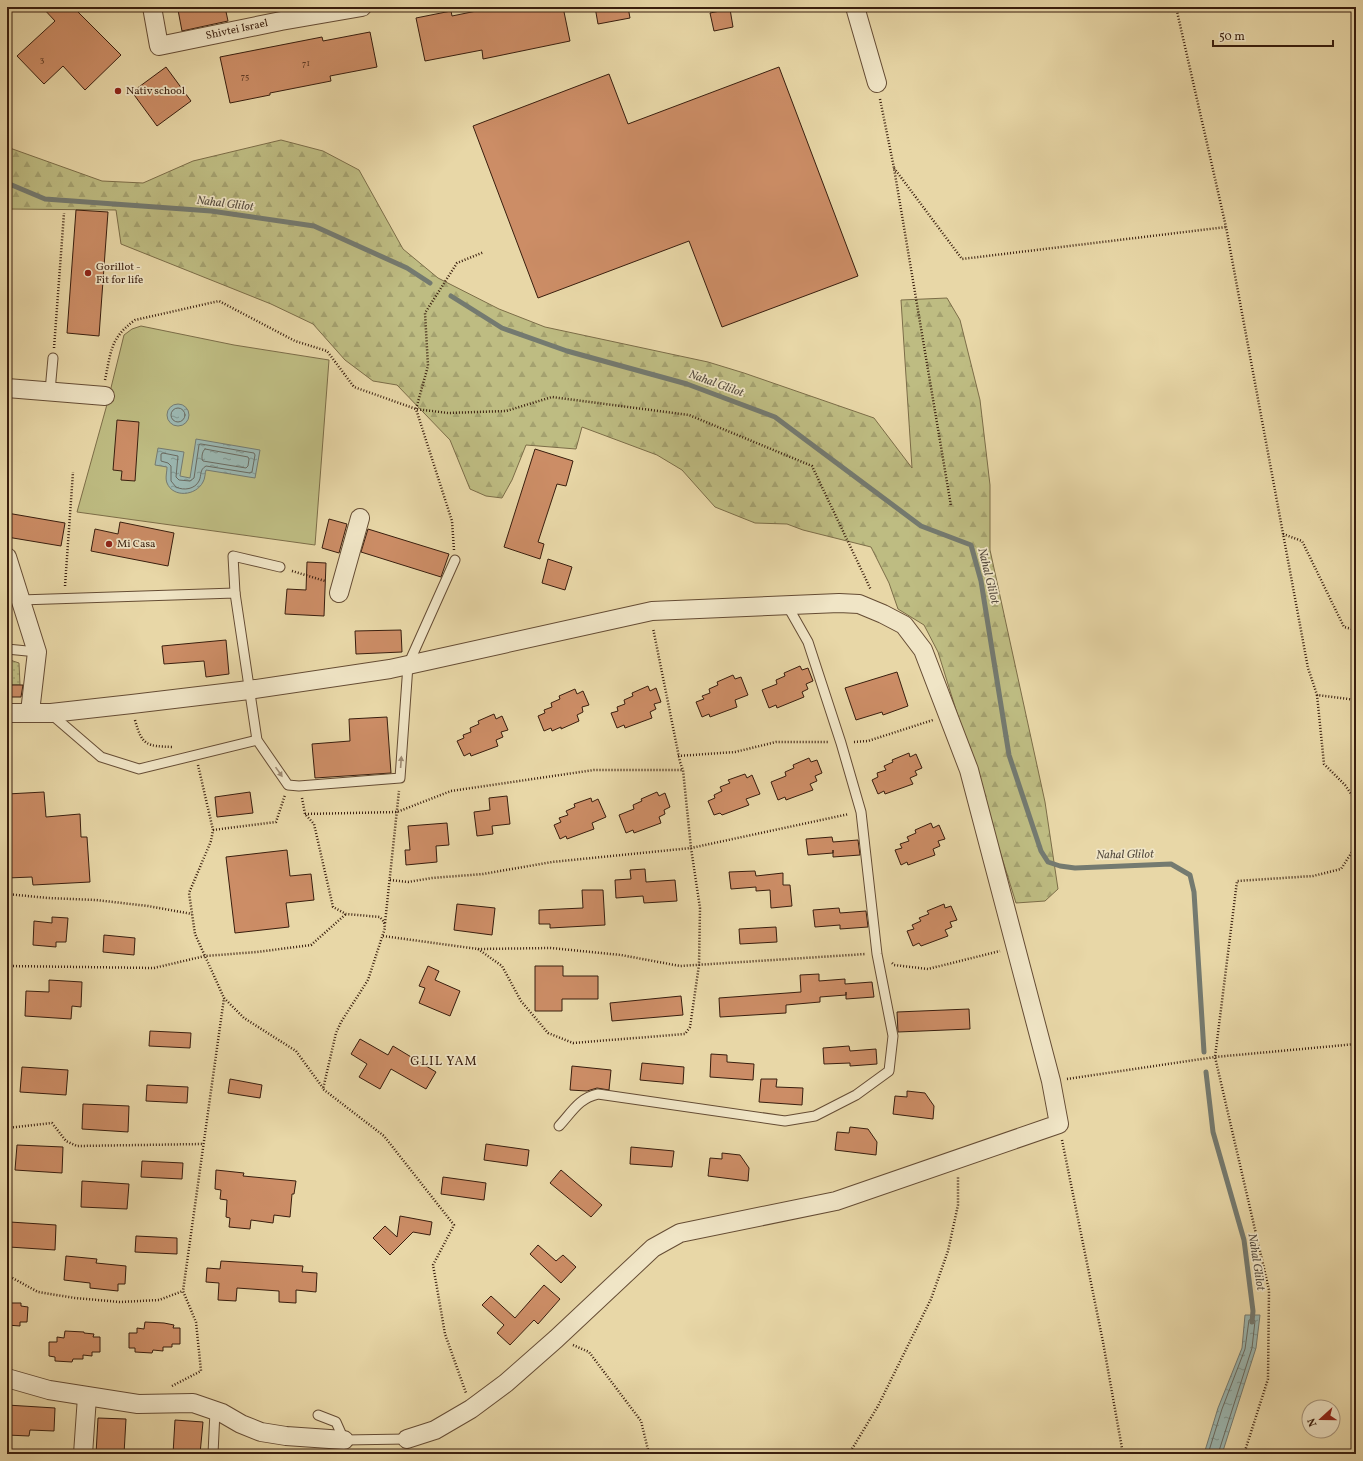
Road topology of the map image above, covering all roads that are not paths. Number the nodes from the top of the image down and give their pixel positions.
1 (152, 7) edge
2 (362, 7) edge
3 (855, 7) edge
4 (279, 14) edge
5 (877, 83) road end
6 (53, 358) road end
7 (7, 388) edge
8 (50, 391) junction
9 (103, 396) road end
10 (360, 518) dead end
11 (455, 560) road end
12 (8, 563) edge
13 (280, 567) road end
14 (340, 589) road end
15 (235, 594) junction
16 (20, 600) junction
17 (787, 605) junction
18 (7, 649) edge
19 (37, 652) junction
20 (408, 665) junction
21 (249, 690) junction
22 (30, 712) junction
23 (7, 713) edge
24 (51, 713) junction
25 (257, 740) junction
26 (559, 1126) dead end
27 (7, 1378) edge
28 (87, 1397) junction
29 (215, 1411) junction
30 (318, 1415) dead end
31 (406, 1439) joint
32 (344, 1440) junction
33 (83, 1454) edge
34 (213, 1454) edge

1 - 4 street, Shivtei Israel
2 - 4 street, Shivtei Israel
3 - 5 street
6 - 8 lane
7 - 8 street
8 - 9 street
10 - 14 street
11 - 20 lane
12 - 16 street
13 - 15 lane
15 - 16 lane
15 - 21 lane
16 - 19 street
17 - 20 street
17 - 26 lane
17 - 31 street
18 - 19 lane
19 - 22 street
20 - 21 street
25 -> 20 lane
21 - 24 street
21 - 25 lane
22 - 23 street
22 - 24 street
24 - 25 lane
27 - 28 street
28 - 29 street
28 - 33 street
29 - 32 street
29 - 34 lane
30 - 32 lane
31 - 32 lane

